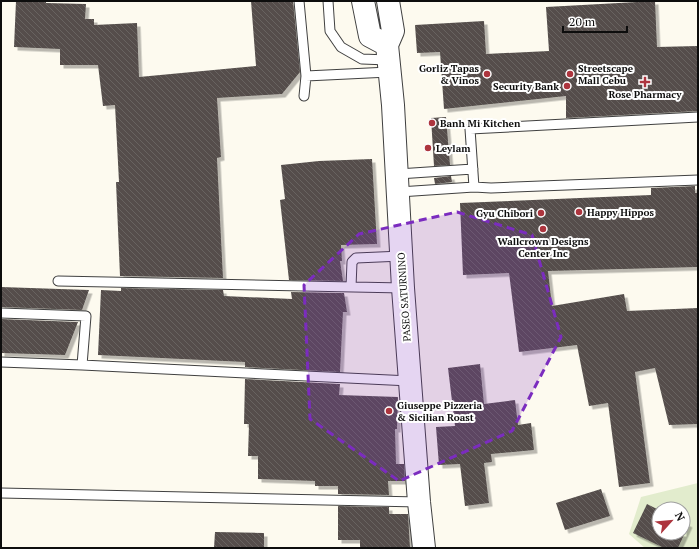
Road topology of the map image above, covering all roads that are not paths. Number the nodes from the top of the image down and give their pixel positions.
1 (299, 1) edge
2 (328, 1) edge
3 (363, 1) edge
4 (388, 1) edge
5 (388, 59) junction
6 (306, 76) junction
7 (304, 96) dead end
8 (698, 117) edge
9 (473, 169) junction
10 (698, 180) edge
11 (398, 183) junction
12 (474, 187) junction
13 (402, 256) junction
14 (58, 281) dead end
15 (351, 287) junction
16 (403, 288) junction
17 (1, 313) edge
18 (1, 362) edge
19 (82, 365) junction
20 (410, 381) junction
21 (1, 493) edge
22 (419, 502) junction
23 (424, 548) edge

1 - 6 lane
2 - 5 lane
3 - 5 street
4 - 5 street, PASEO SATURNINO
5 - 6 lane
5 - 11 street, PASEO SATURNINO
6 - 7 lane
8 - 9 lane
9 - 11 lane
9 - 12 lane
10 - 12 lane
11 - 12 lane
11 - 13 street, PASEO SATURNINO
13 - 15 lane
13 - 16 street, PASEO SATURNINO
14 - 15 lane
15 - 16 lane
16 - 20 street, PASEO SATURNINO
17 - 19 lane
18 - 19 lane
19 - 20 lane
20 - 22 street, PASEO SATURNINO
21 - 22 lane
22 - 23 street, PASEO SATURNINO

